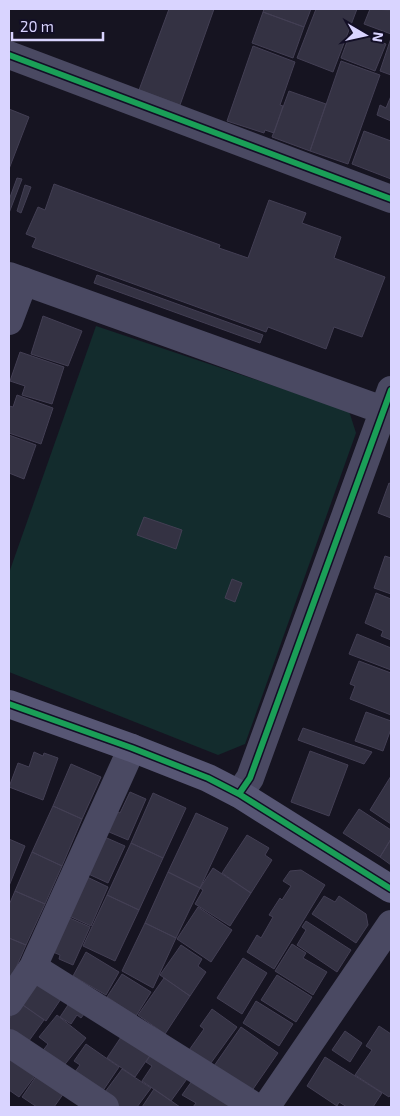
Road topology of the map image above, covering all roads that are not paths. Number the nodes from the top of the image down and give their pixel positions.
1 (9, 55) edge
2 (391, 199) edge
3 (17, 279) edge
4 (9, 321) edge
5 (389, 405) edge
6 (9, 704) edge
7 (132, 748) junction
8 (240, 794) junction
9 (391, 888) edge
10 (391, 924) edge
11 (33, 967) junction
12 (9, 1002) edge
13 (9, 1043) edge
14 (88, 1102) edge
15 (256, 1107) edge
16 (266, 1107) edge

1 - 2 street
3 - 4 street
3 - 5 street
5 - 8 street
6 - 7 street
7 - 8 street
7 - 11 street
8 - 9 street
10 - 16 street
11 - 12 street
11 - 15 street
13 - 14 street

